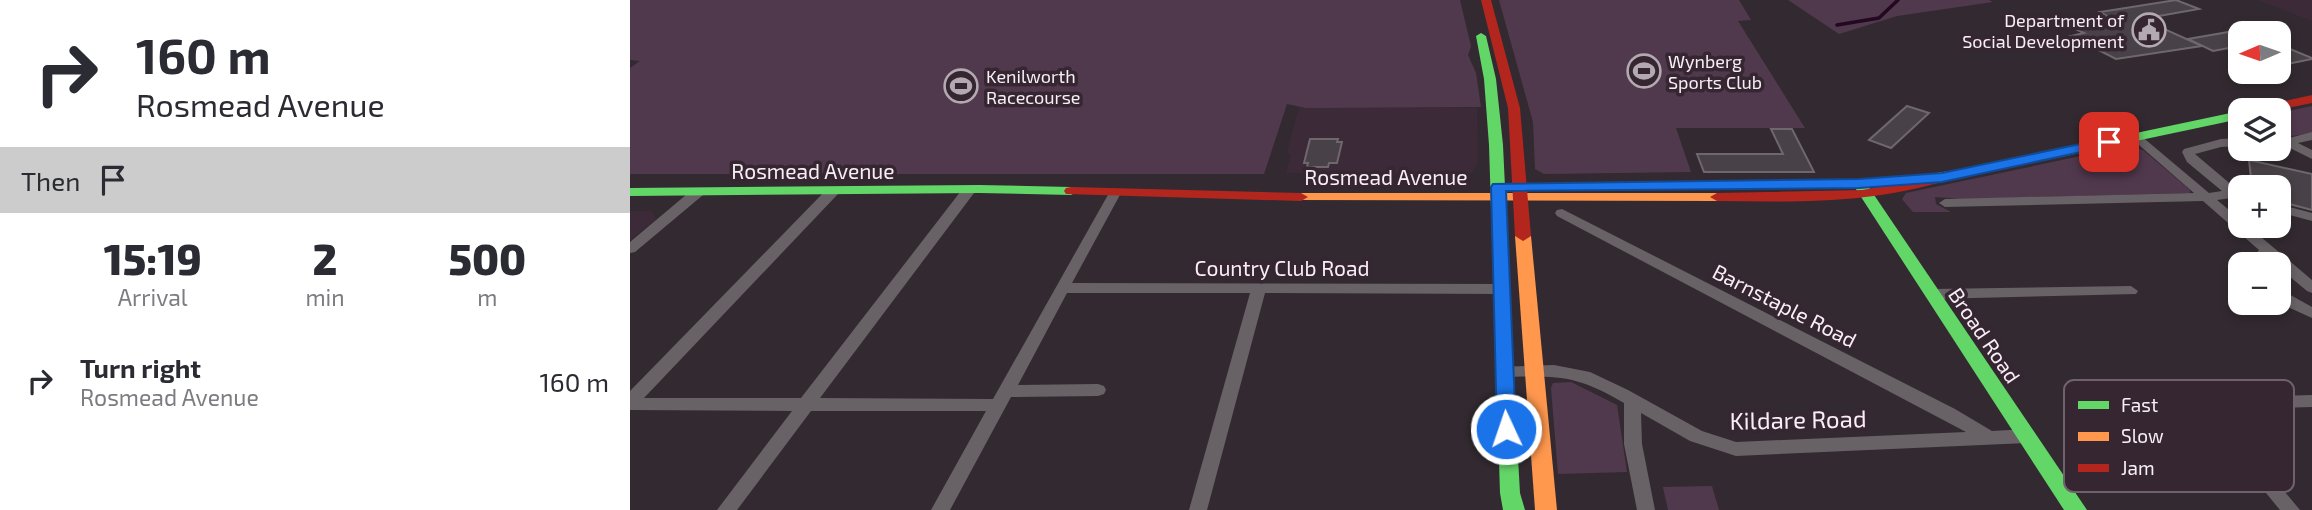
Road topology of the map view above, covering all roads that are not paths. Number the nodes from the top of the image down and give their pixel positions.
1 (1472, 0) edge
2 (1486, 0) edge
3 (2312, 99) edge
4 (2291, 104) edge
5 (2228, 118) edge
6 (2136, 136) junction
7 (2312, 136) edge
8 (2291, 139) edge
9 (2228, 144) edge
10 (2291, 146) edge
11 (2312, 155) edge
12 (1862, 188) junction
13 (2228, 189) edge
14 (969, 190) junction
15 (833, 191) junction
16 (630, 192) edge
17 (698, 192) junction
18 (1499, 192) junction
19 (1521, 192) junction
20 (1118, 193) junction
21 (2228, 196) edge
22 (2206, 197) junction
23 (1945, 203) dead end
24 (2291, 211) edge
25 (1562, 214) dead end
26 (2312, 217) edge
27 (630, 249) edge
28 (2267, 250) joint
29 (1060, 288) junction
30 (1259, 288) junction
31 (2312, 288) edge
32 (1504, 289) junction
33 (2131, 291) dead end
34 (1933, 294) junction
35 (2291, 302) edge
36 (2312, 313) edge
37 (1503, 370) junction
38 (1533, 371) junction
39 (1098, 390) dead end
40 (1002, 398) junction
41 (1632, 400) junction
42 (2312, 401) edge
43 (2294, 402) edge
44 (630, 403) edge
45 (806, 405) junction
46 (1987, 436) junction
47 (2027, 436) junction
48 (2064, 492) edge
49 (2064, 492) edge
50 (2276, 492) edge
51 (726, 510) edge
52 (940, 510) edge
53 (1198, 510) edge
54 (1514, 510) edge
55 (1546, 510) edge
56 (1646, 510) edge
57 (2076, 510) edge
58 (2291, 510) edge

1 - 18 main road
2 - 19 main road
3 - 4 main road
5 - 6 main road, Rosmead Avenue
6 - 12 main road, Rosmead Avenue
6 - 22 street
7 - 8 street
9 - 13 street
10 - 11 street
12 - 19 main road, Rosmead Avenue
12 - 34 main road, Broad Road
14 - 15 main road, Rosmead Avenue
14 - 20 main road, Rosmead Avenue
14 - 45 street
15 - 17 main road, Rosmead Avenue
15 - 44 street
16 - 17 main road, Rosmead Avenue
17 - 27 street
18 - 19 main road, Rosmead Avenue
18 - 20 main road, Rosmead Avenue
18 - 32 main road
19 - 38 main road
20 - 29 street
21 - 22 street
22 - 23 street
22 - 28 street
24 - 26 street
25 - 46 street, Barnstaple Road
28 - 31 street
29 - 30 street, Country Club Road
29 - 40 street
30 - 32 street, Country Club Road
30 - 53 street
32 - 37 main road
33 - 34 street
34 - 47 main road, Broad Road
35 - 36 street
37 - 38 street, Kildare Road
37 - 54 main road
38 - 41 street, Kildare Road
38 - 55 main road
39 - 40 street
40 - 45 street
40 - 52 street
41 - 46 street, Kildare Road
41 - 56 street
42 - 43 street
44 - 45 street
45 - 51 street
46 - 47 street, Kildare Road
47 - 49 main road, Broad Road
48 - 57 main road, Broad Road
50 - 58 street

